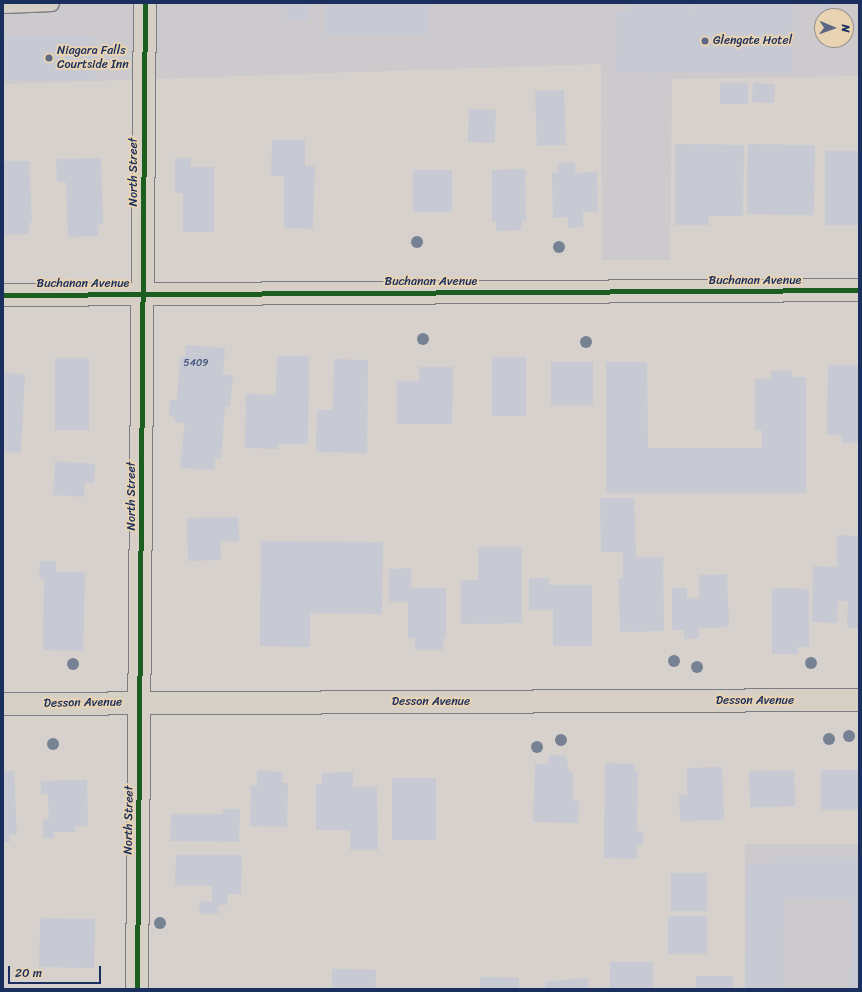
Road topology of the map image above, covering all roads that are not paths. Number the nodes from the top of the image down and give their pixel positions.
1 (51, 3) edge
2 (145, 3) edge
3 (3, 5) edge
4 (859, 290) edge
5 (143, 294) junction
6 (3, 295) edge
7 (859, 700) edge
8 (140, 703) junction
9 (3, 704) edge
10 (137, 989) edge

1 - 3 lane
2 - 5 street, North Street
4 - 5 street, Buchanan Avenue
5 - 6 street, Buchanan Avenue
5 - 8 street, North Street
7 - 8 street, Desson Avenue
8 - 9 street, Desson Avenue
8 - 10 street, North Street

